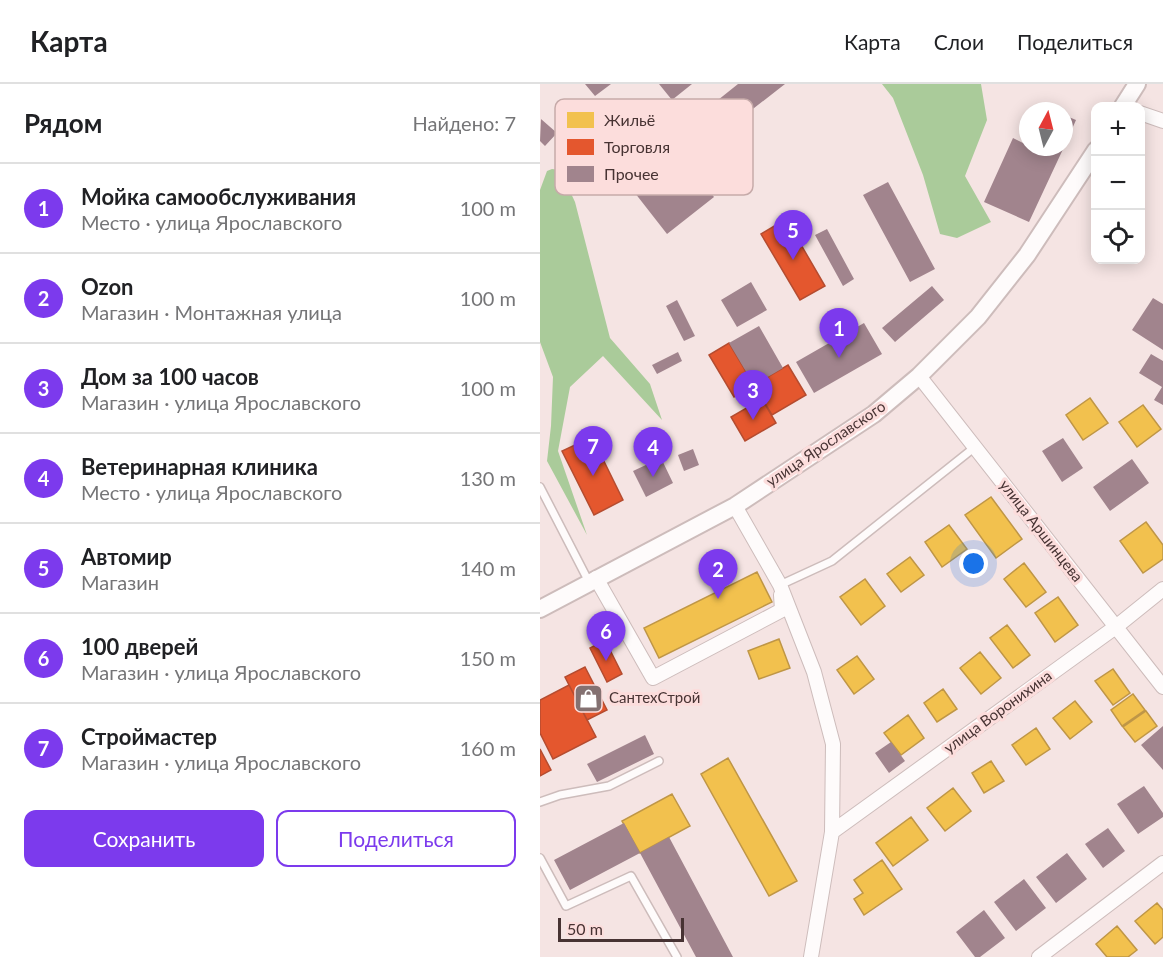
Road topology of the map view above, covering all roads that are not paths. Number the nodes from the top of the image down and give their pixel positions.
1 (1137, 84) edge
2 (1126, 102) edge
3 (1145, 115) edge
4 (1163, 121) edge
5 (1091, 156) edge
6 (919, 376) junction
7 (975, 447) junction
8 (540, 487) edge
9 (735, 506) junction
10 (592, 580) junction
11 (780, 585) junction
12 (1163, 589) edge
13 (540, 609) edge
14 (1117, 626) junction
15 (1163, 687) edge
16 (659, 761) dead end
17 (540, 802) edge
18 (832, 832) junction
19 (540, 858) edge
20 (1163, 863) edge
21 (677, 957) edge
22 (811, 957) edge
23 (1039, 957) edge

1 - 2 street
3 - 4 street
5 - 6 street, улица Ярославского
6 - 7 street, улица Аршинцева
6 - 9 street, улица Ярославского
7 - 11 lane
7 - 14 street, улица Аршинцева
8 - 10 lane
9 - 10 street, улица Ярославского
9 - 11 street
10 - 11 street
10 - 13 street, улица Ярославского
11 - 18 street
12 - 14 street, улица Воронихина
14 - 15 street, улица Аршинцева
14 - 18 street, улица Воронихина
16 - 17 lane
18 - 22 street
19 - 21 lane
20 - 23 street

